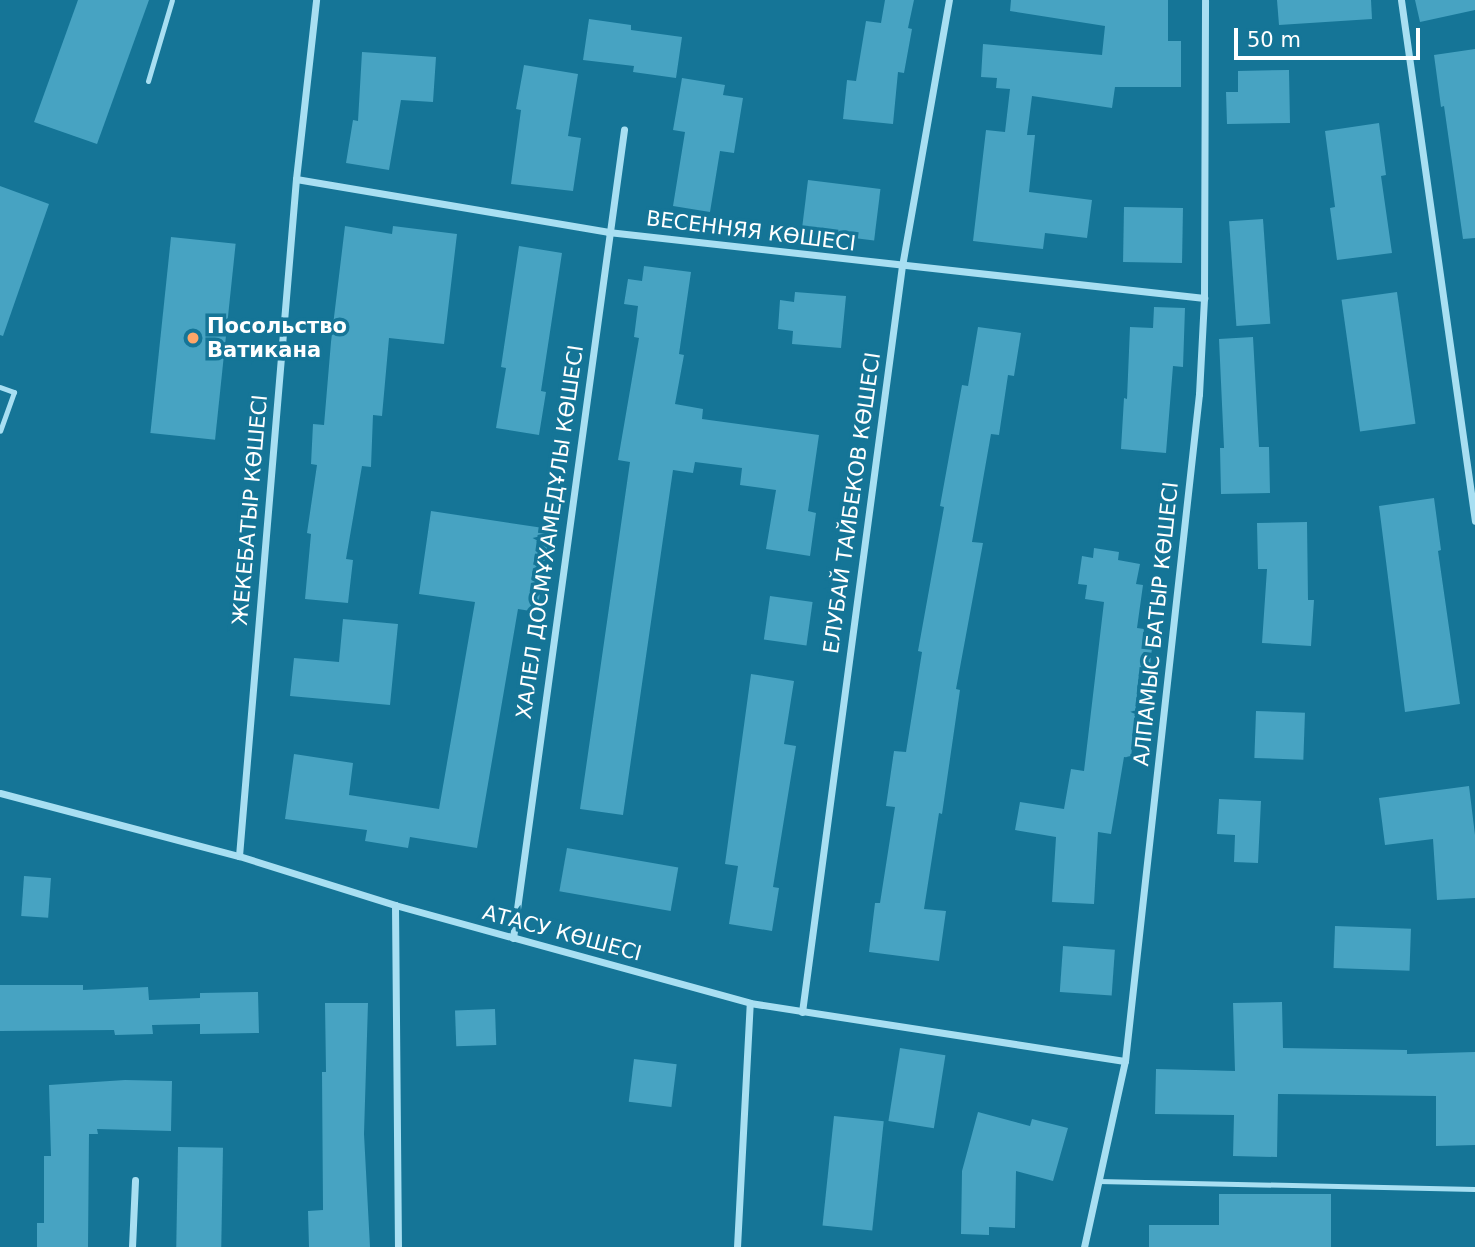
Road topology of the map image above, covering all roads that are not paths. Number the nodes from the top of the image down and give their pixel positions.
1 (172, 0) edge
2 (316, 0) edge
3 (950, 0) edge
4 (1205, 0) edge
5 (1401, 0) edge
6 (148, 81) dead end
7 (624, 130) dead end
8 (296, 179) junction
9 (608, 232) junction
10 (902, 266) junction
11 (1204, 298) junction
12 (0, 387) edge
13 (0, 431) edge
14 (1475, 521) edge
15 (0, 793) edge
16 (239, 856) junction
17 (395, 905) junction
18 (513, 938) junction
19 (750, 1003) junction
20 (802, 1012) junction
21 (1125, 1061) junction
22 (135, 1180) dead end
23 (1098, 1181) junction
24 (1475, 1189) edge
25 (132, 1247) edge
26 (398, 1247) edge
27 (737, 1247) edge
28 (1084, 1247) edge

1 - 6 lane
2 - 8 street, ЖЕКЕБАТЫР КӨШЕСІ
3 - 10 street, ЕЛУБАЙ ТАЙБЕКОВ КӨШЕСІ
4 - 11 street, АЛПАМЫС БАТЫР КӨШЕСІ
5 - 14 street
7 - 9 street, ХАЛЕЛ ДОСМҰХАМЕДҰЛЫ КӨШЕСІ
8 - 9 street, ВЕСЕННЯЯ КӨШЕСІ
8 - 16 street, ЖЕКЕБАТЫР КӨШЕСІ
9 - 10 street, ВЕСЕННЯЯ КӨШЕСІ
9 - 18 street, ХАЛЕЛ ДОСМҰХАМЕДҰЛЫ КӨШЕСІ
10 - 11 street, ВЕСЕННЯЯ КӨШЕСІ
10 - 20 street, ЕЛУБАЙ ТАЙБЕКОВ КӨШЕСІ
11 - 21 street, АЛПАМЫС БАТЫР КӨШЕСІ
12 - 13 lane
15 - 16 street, АТАСУ КӨШЕСІ
16 - 17 street, АТАСУ КӨШЕСІ
17 - 18 street, АТАСУ КӨШЕСІ
17 - 26 street
18 - 19 street, АТАСУ КӨШЕСІ
19 - 20 street, АТАСУ КӨШЕСІ
19 - 27 street
20 - 21 street, АТАСУ КӨШЕСІ
21 - 23 street, АЛПАМЫС БАТЫР КӨШЕСІ
22 - 25 street
23 - 24 lane
23 - 28 street, АЛПАМЫС БАТЫР КӨШЕСІ

